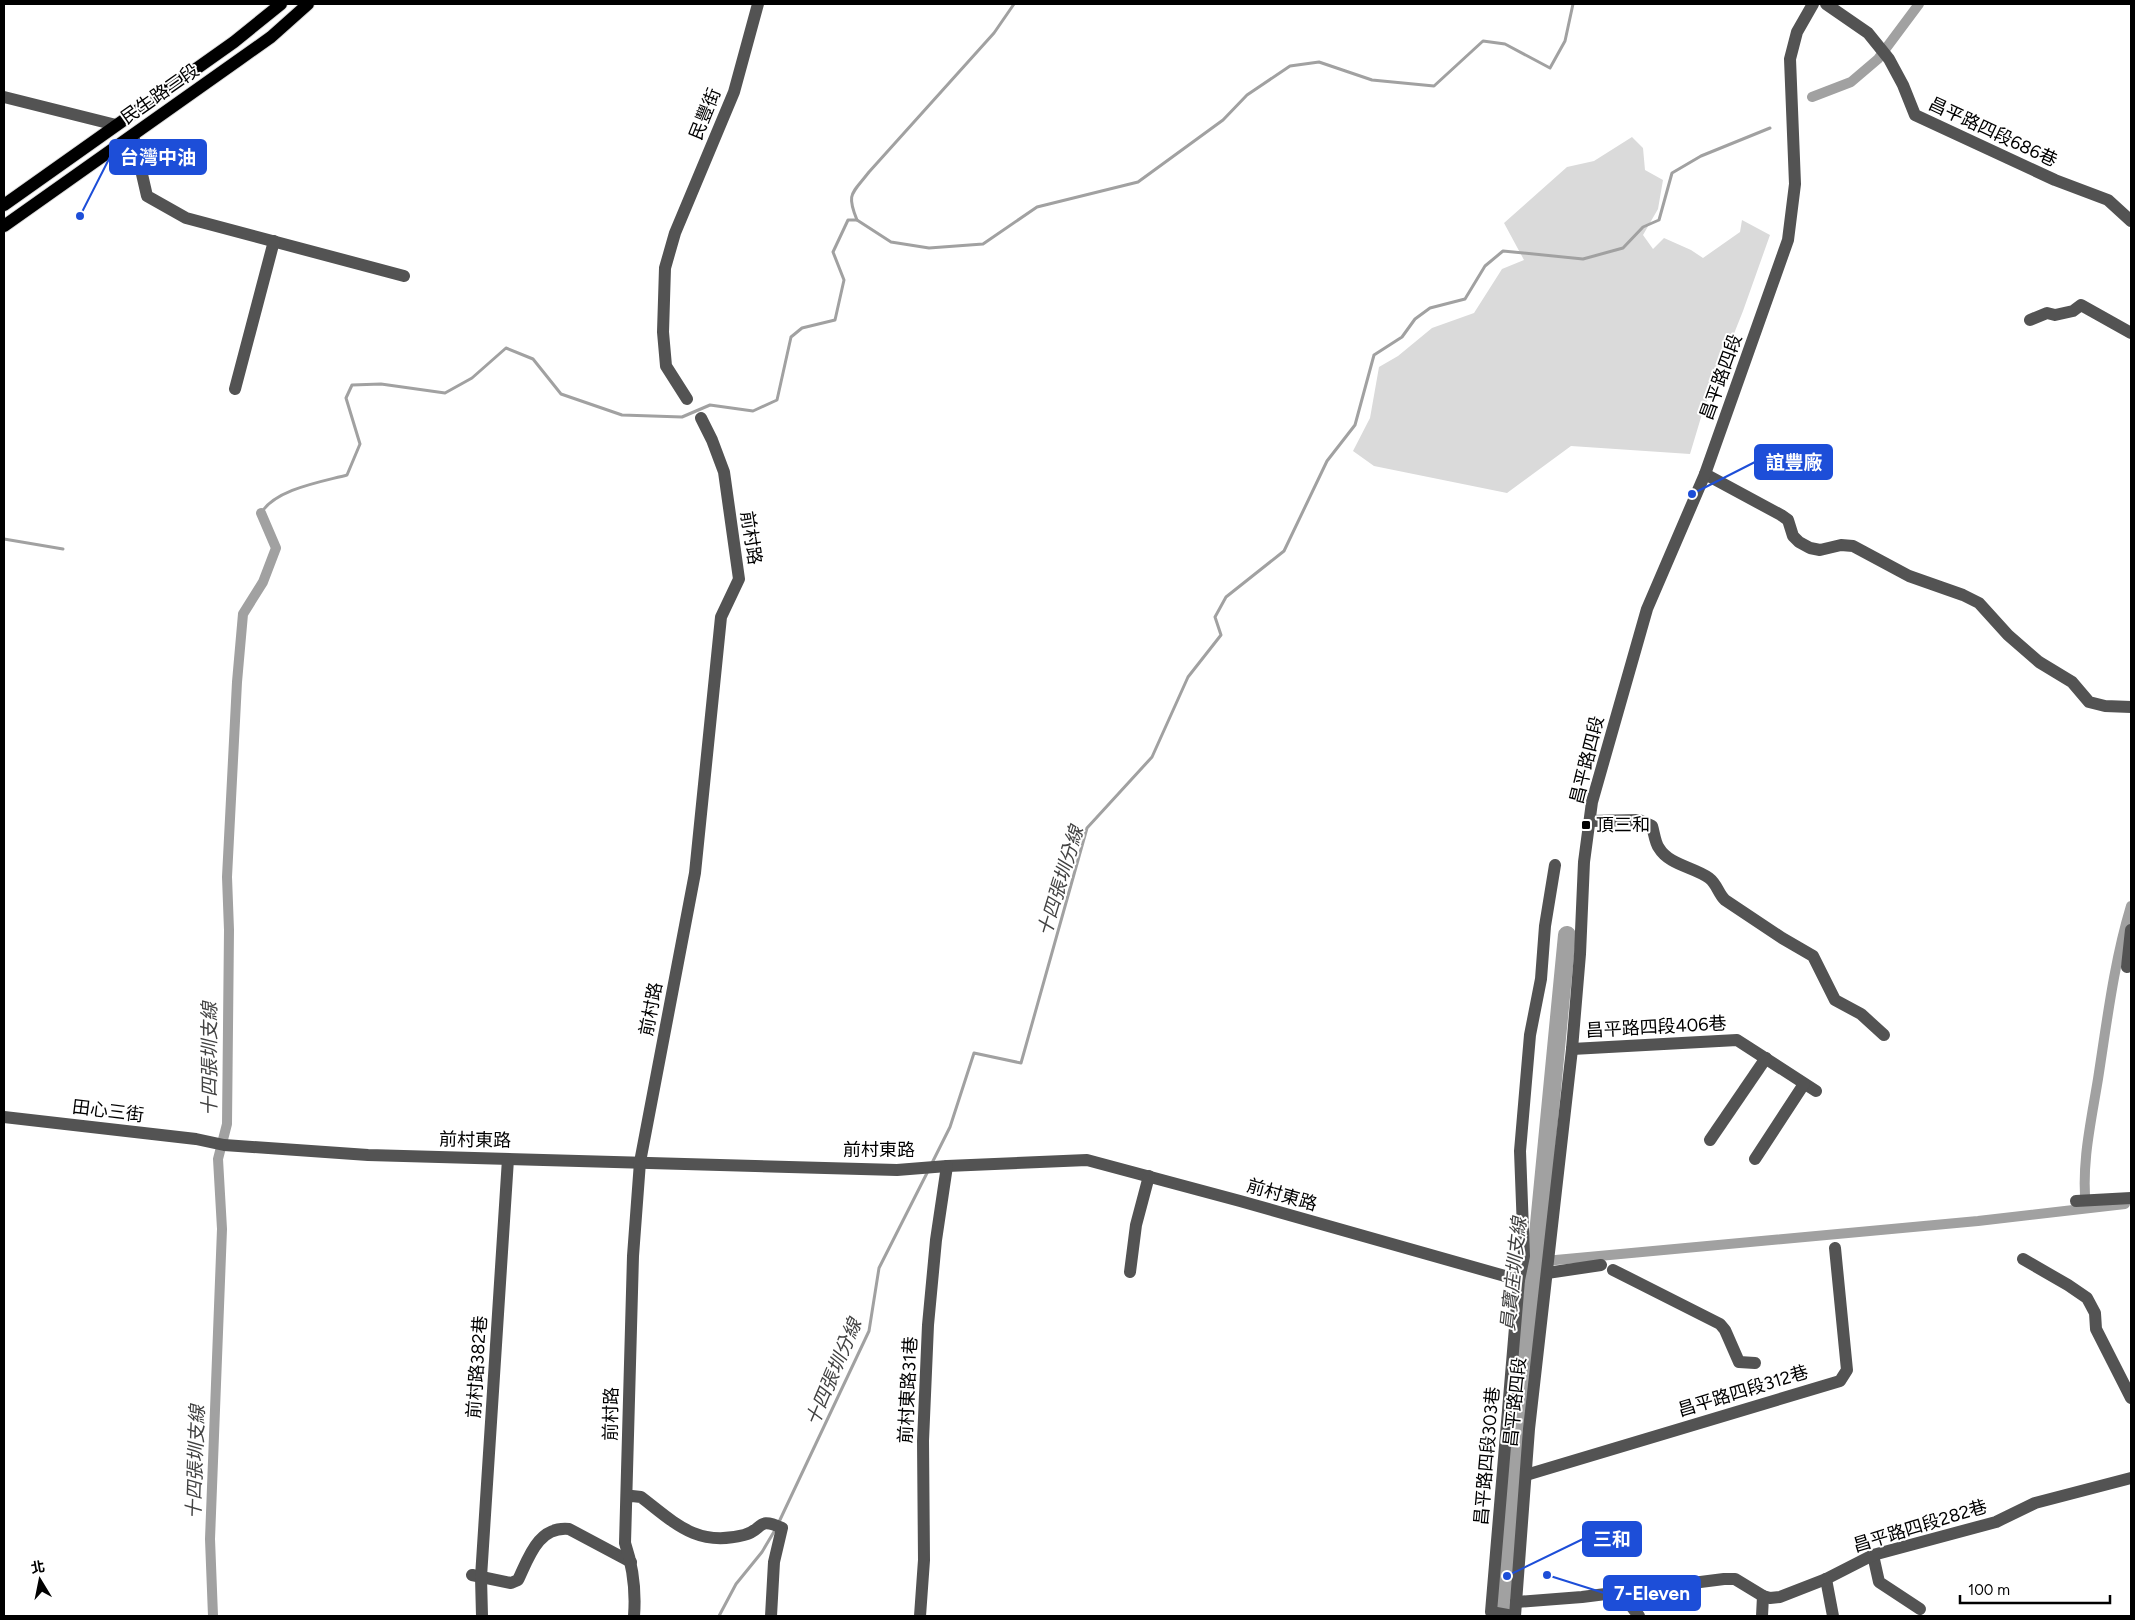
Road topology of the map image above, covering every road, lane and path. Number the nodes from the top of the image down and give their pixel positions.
1 (281, 4) edge
2 (308, 4) edge
3 (758, 4) edge
4 (1813, 4) edge
5 (1826, 4) edge
6 (4, 97) edge
7 (116, 126) junction
8 (133, 135) junction
9 (4, 205) edge
10 (2131, 221) edge
11 (4, 226) edge
12 (274, 241) junction
13 (404, 276) dead end
14 (2030, 320) dead end
15 (2131, 333) edge
16 (235, 389) dead end
17 (687, 399) dead end
18 (701, 418) dead end
19 (1705, 474) junction
20 (2131, 707) edge
21 (1590, 821) junction
22 (1555, 865) dead end
23 (2131, 930) edge
24 (2127, 967) dead end
25 (1884, 1034) dead end
26 (1572, 1049) junction
27 (1766, 1058) junction
28 (1804, 1084) junction
29 (1816, 1091) dead end
30 (4, 1117) edge
31 (1710, 1140) dead end
32 (224, 1145) joint
33 (508, 1159) junction
34 (1755, 1159) dead end
35 (640, 1162) junction
36 (948, 1166) junction
37 (1148, 1176) junction
38 (2131, 1198) edge
39 (2076, 1201) dead end
40 (1835, 1248) dead end
41 (2023, 1258) dead end
42 (1130, 1272) dead end
43 (1547, 1274) junction
44 (1519, 1280) junction
45 (1755, 1363) dead end
46 (2131, 1398) edge
47 (1526, 1474) junction
48 (2131, 1478) edge
49 (627, 1498) junction
50 (1873, 1555) junction
51 (631, 1562) junction
52 (477, 1576) junction
53 (1826, 1579) junction
54 (1621, 1593) junction
55 (1762, 1596) junction
56 (1516, 1602) junction
57 (1920, 1609) dead end
58 (482, 1616) edge
59 (634, 1616) edge
60 (771, 1616) edge
61 (920, 1616) edge
62 (1514, 1616) edge
63 (1639, 1616) edge
64 (1762, 1616) edge
65 (1833, 1616) edge

1 - 7 main road, 民生路三段
2 - 8 main road, 民生路三段
3 - 17 street, 民豐街
4 - 19 street, 昌平路四段
5 - 10 street, 昌平路四段686巷
6 - 7 street
7 - 9 main road, 民生路三段
8 - 11 main road, 民生路三段
8 - 12 street
12 - 13 street
12 - 16 street
14 - 15 street
18 - 35 street, 前村路
19 - 20 street
19 - 21 street, 昌平路四段
21 - 25 street
21 - 26 street, 昌平路四段
22 - 44 street
23 - 24 street
26 - 27 street, 昌平路四段406巷
26 - 43 street, 昌平路四段
27 - 28 street, 昌平路四段406巷
27 - 31 street
28 - 29 street, 昌平路四段406巷
28 - 34 street
30 - 32 street, 田心三街
32 - 33 street, 前村東路
33 - 35 street, 前村東路
33 - 52 street, 前村路382巷
35 - 36 street, 前村東路
35 - 49 street, 前村路
36 - 37 street, 前村東路
36 - 61 street, 前村東路31巷
37 - 42 street
37 - 44 street, 前村東路
38 - 39 street
40 - 47 street, 昌平路四段312巷
41 - 46 street
43 - 45 street
43 - 47 street, 昌平路四段
44 - 62 street, 昌平路四段303巷
47 - 56 street, 昌平路四段
48 - 50 street, 昌平路四段282巷
49 - 51 street, 前村路
49 - 60 street
50 - 53 street, 昌平路四段282巷
50 - 57 street
51 - 52 street
51 - 59 street, 前村路
52 - 58 street, 前村路382巷
53 - 55 street, 昌平路四段282巷
53 - 65 street
54 - 55 street
54 - 56 street
54 - 63 street
55 - 64 street
56 - 62 street, 昌平路四段

